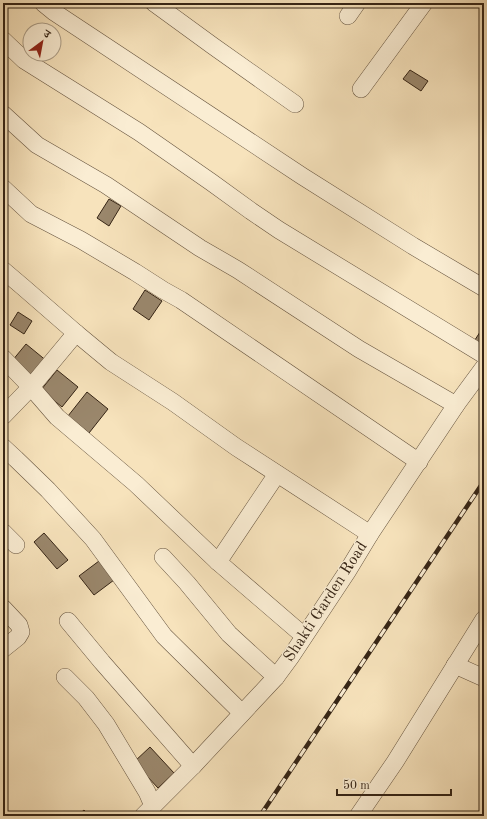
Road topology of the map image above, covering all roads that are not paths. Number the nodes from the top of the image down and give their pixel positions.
1 (43, 3) edge
2 (154, 3) edge
3 (424, 3) edge
4 (3, 40) edge
5 (361, 89) dead end
6 (295, 104) dead end
7 (3, 114) edge
8 (3, 188) edge
9 (3, 270) edge
10 (484, 288) edge
11 (76, 332) junction
12 (484, 355) edge
13 (3, 358) edge
14 (484, 367) edge
15 (31, 387) junction
16 (456, 405) junction
17 (3, 416) edge
18 (3, 448) edge
19 (419, 462) junction
20 (277, 474) junction
21 (3, 532) edge
22 (370, 534) junction
23 (16, 545) dead end
24 (163, 557) dead end
25 (218, 562) junction
26 (3, 608) edge
27 (484, 619) edge
28 (68, 620) dead end
29 (304, 636) junction
30 (3, 649) edge
31 (455, 665) junction
32 (65, 676) dead end
33 (276, 677) junction
34 (484, 678) edge
35 (242, 713) junction
36 (194, 766) junction
37 (148, 811) edge
38 (358, 816) edge

1 - 10 street
2 - 6 street
3 - 5 street
4 - 12 street
7 - 16 street
8 - 19 street
9 - 11 street
11 - 15 street
11 - 20 street
13 - 15 street
14 - 16 street, Shakti Garden Road
15 - 17 street
15 - 25 street
16 - 19 street, Shakti Garden Road
18 - 35 street
19 - 22 street, Shakti Garden Road
20 - 22 street
20 - 25 street
21 - 23 street
22 - 29 street, Shakti Garden Road
24 - 33 street
25 - 29 street
26 - 30 street
27 - 31 street
28 - 36 street
29 - 33 street, Shakti Garden Road
31 - 34 street
31 - 38 street
32 - 37 street
33 - 35 street, Shakti Garden Road
35 - 36 street, Shakti Garden Road
36 - 37 street, Shakti Garden Road

